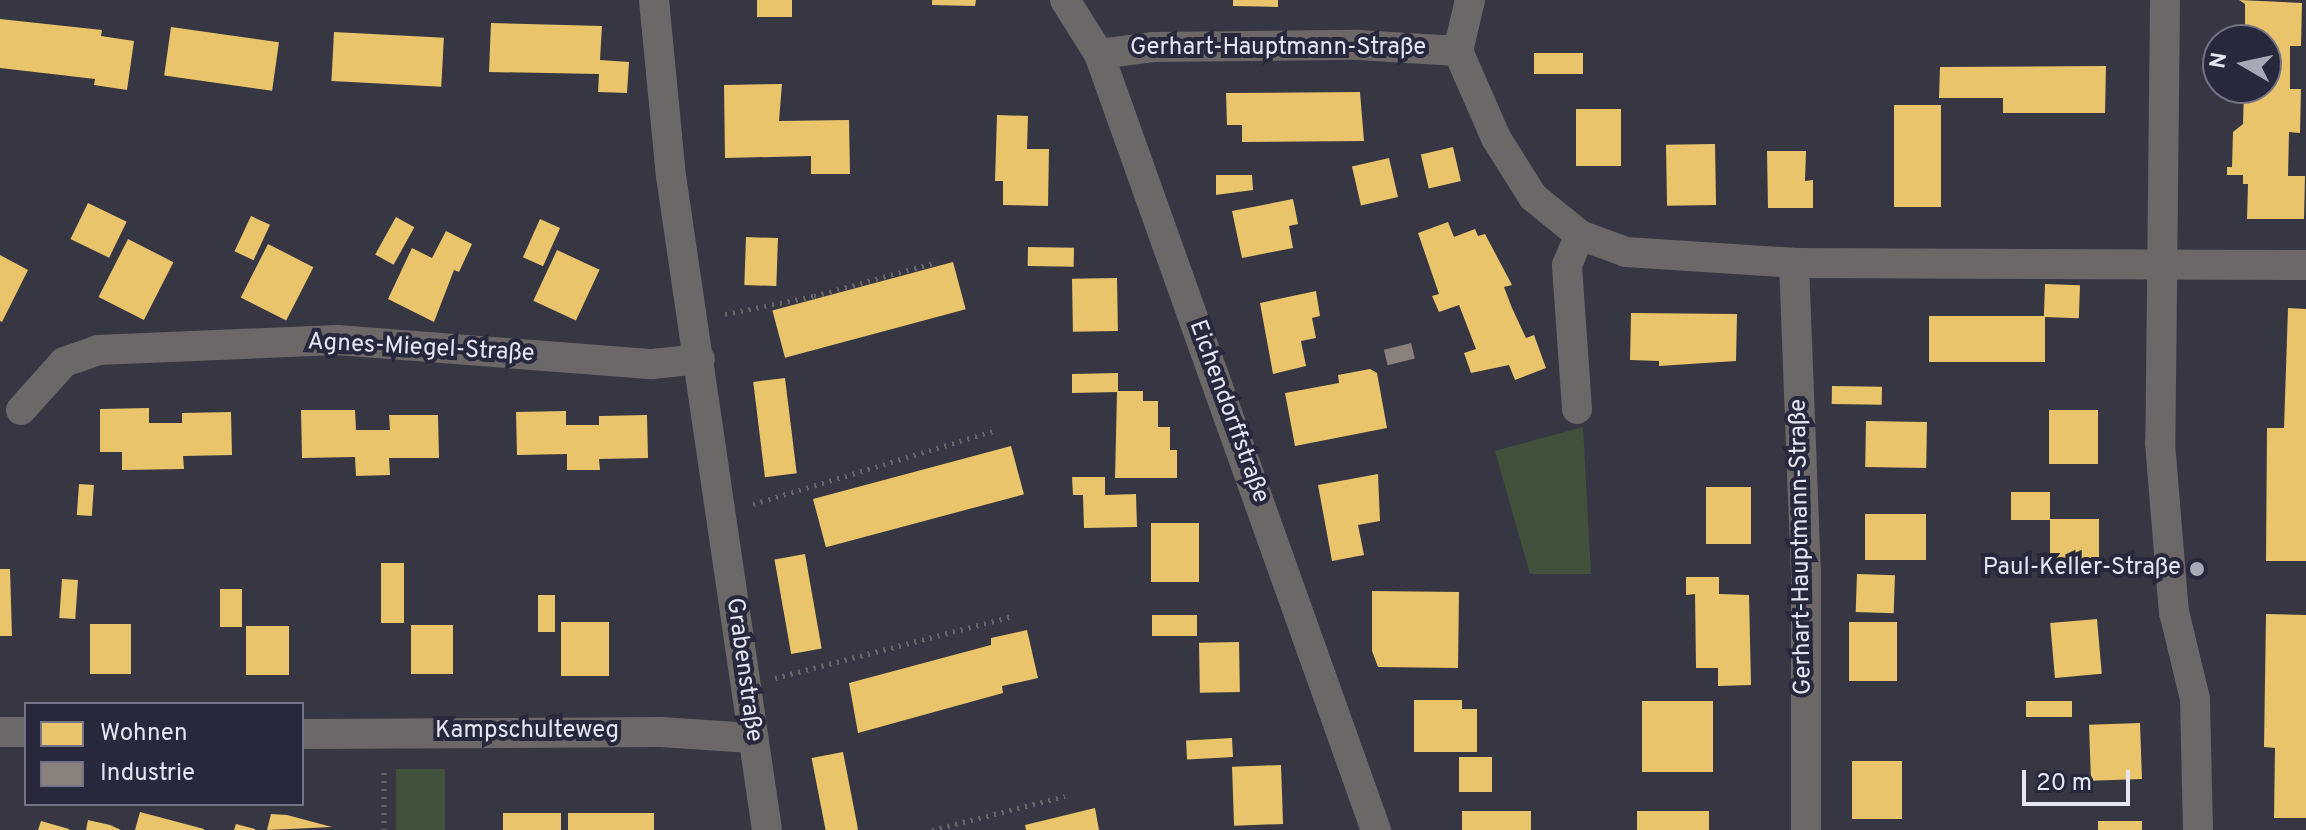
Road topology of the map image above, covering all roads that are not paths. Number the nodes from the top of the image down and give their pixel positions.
1 (654, 0) edge
2 (1065, 0) edge
3 (1470, 0) edge
4 (2165, 0) edge
5 (1458, 51) junction
6 (1099, 54) junction
7 (1580, 235) junction
8 (2163, 262) junction
9 (1794, 263) junction
10 (2306, 265) edge
11 (700, 359) junction
12 (1577, 409) dead end
13 (21, 410) dead end
14 (0, 732) edge
15 (24, 732) edge
16 (304, 734) edge
17 (752, 738) junction
18 (767, 830) edge
19 (1376, 830) edge
20 (1806, 830) edge
21 (2198, 830) edge

1 - 11 street, Grabenstraße
2 - 6 street, Eichendorffstraße
3 - 5 street, Gerhart-Hauptmann-Straße
4 - 8 street
5 - 6 street, Gerhart-Hauptmann-Straße
5 - 7 street, Gerhart-Hauptmann-Straße
6 - 19 street, Eichendorffstraße
7 - 9 street, Gerhart-Hauptmann-Straße
7 - 12 street
8 - 9 street, Gerhart-Hauptmann-Straße
8 - 10 street, Gerhart-Hauptmann-Straße
8 - 21 street
9 - 20 street, Gerhart-Hauptmann-Straße
11 - 13 street, Agnes-Miegel-Straße
11 - 17 street, Grabenstraße
14 - 15 street
16 - 17 street, Kampschulteweg
17 - 18 street, Grabenstraße

